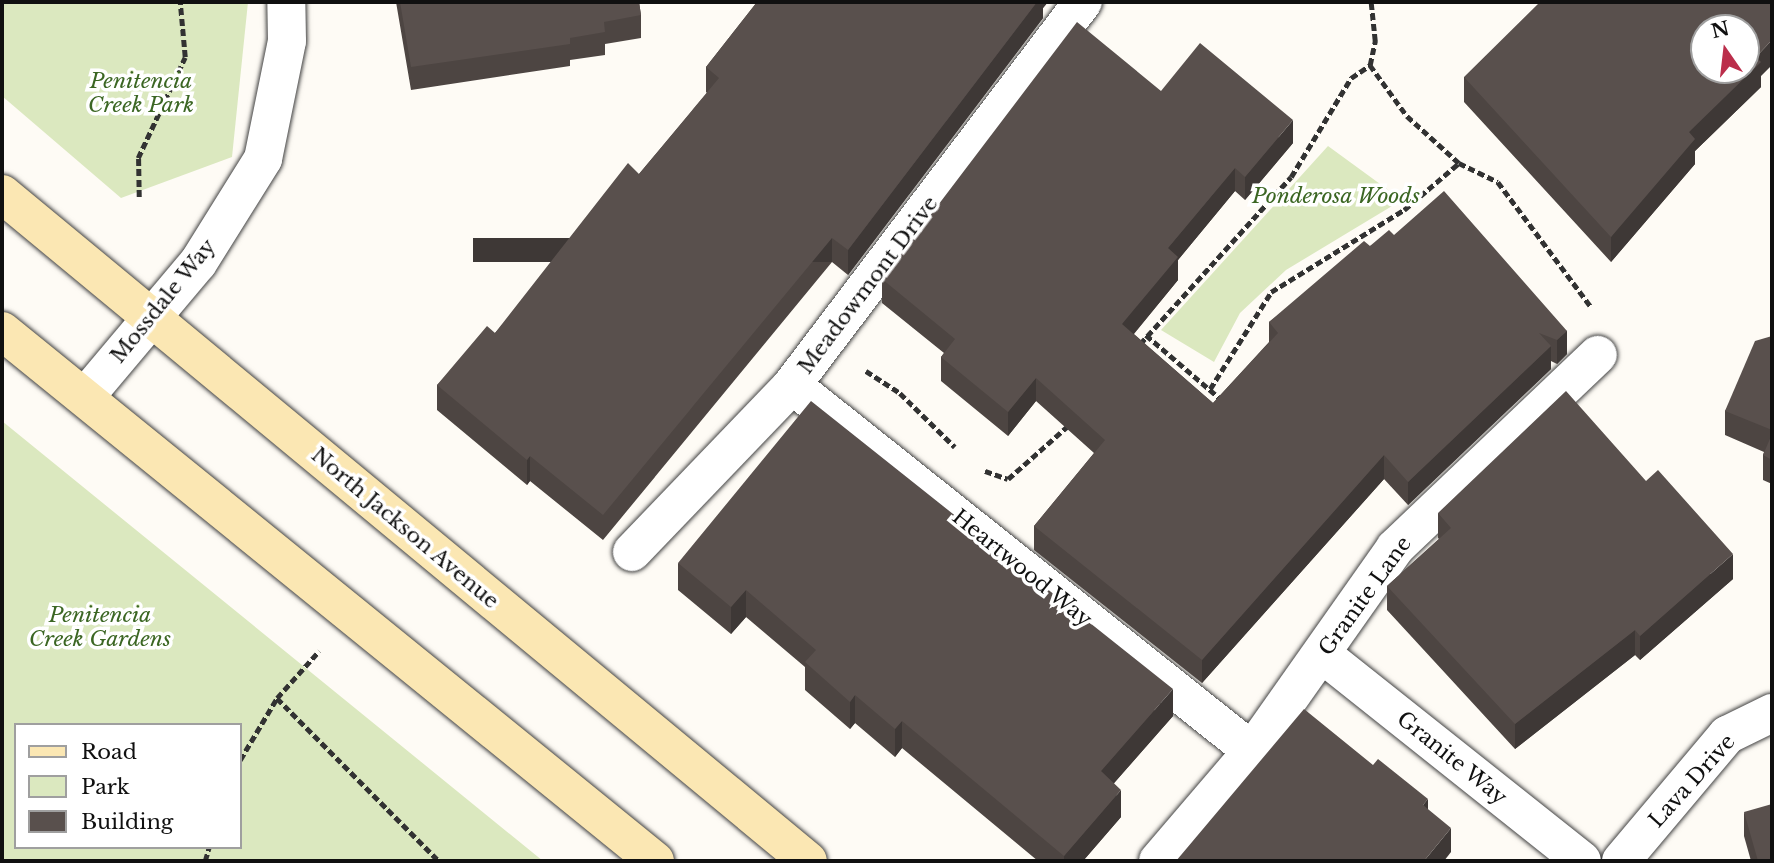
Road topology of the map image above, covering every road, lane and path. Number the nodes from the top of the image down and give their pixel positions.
1 (180, 2) edge
2 (286, 2) edge
3 (1083, 2) edge
4 (1371, 2) edge
5 (1370, 65) junction
6 (1459, 163) junction
7 (2, 194) edge
8 (139, 197) dead end
9 (152, 316) junction
10 (2, 331) edge
11 (1146, 335) junction
12 (1598, 355) joint
13 (1131, 357) edge
14 (856, 362) dead end
15 (792, 385) junction
16 (1210, 389) junction
17 (85, 397) junction
18 (1230, 407) edge
19 (1079, 415) edge
20 (964, 457) dead end
21 (973, 467) dead end
22 (632, 552) dead end
23 (1322, 654) junction
24 (302, 665) dead end
25 (278, 698) junction
26 (1772, 713) edge
27 (1252, 751) junction
28 (242, 757) edge
29 (439, 861) edge
30 (655, 861) edge
31 (808, 861) edge
32 (1158, 861) edge
33 (1582, 861) edge
34 (1621, 861) edge

1 - 8 path
2 - 9 street, Mossdale Way
3 - 15 street, Meadowmont Drive
4 - 5 path
5 - 6 path
5 - 11 path
6 - 12 path
6 - 16 path
7 - 9 main road, North Jackson Avenue
9 - 17 street, Mossdale Way
9 - 31 main road, North Jackson Avenue
10 - 17 main road
11 - 13 path
11 - 16 path
12 - 23 street, Granite Lane
14 - 20 path
15 - 22 street, Meadowmont Drive
15 - 27 street, Heartwood Way
16 - 18 path
17 - 30 main road
19 - 21 path
23 - 27 street, Granite Lane
23 - 33 street, Granite Way
24 - 25 path
25 - 28 path
25 - 29 path
26 - 34 street, Lava Drive
27 - 32 street, Granite Lane

